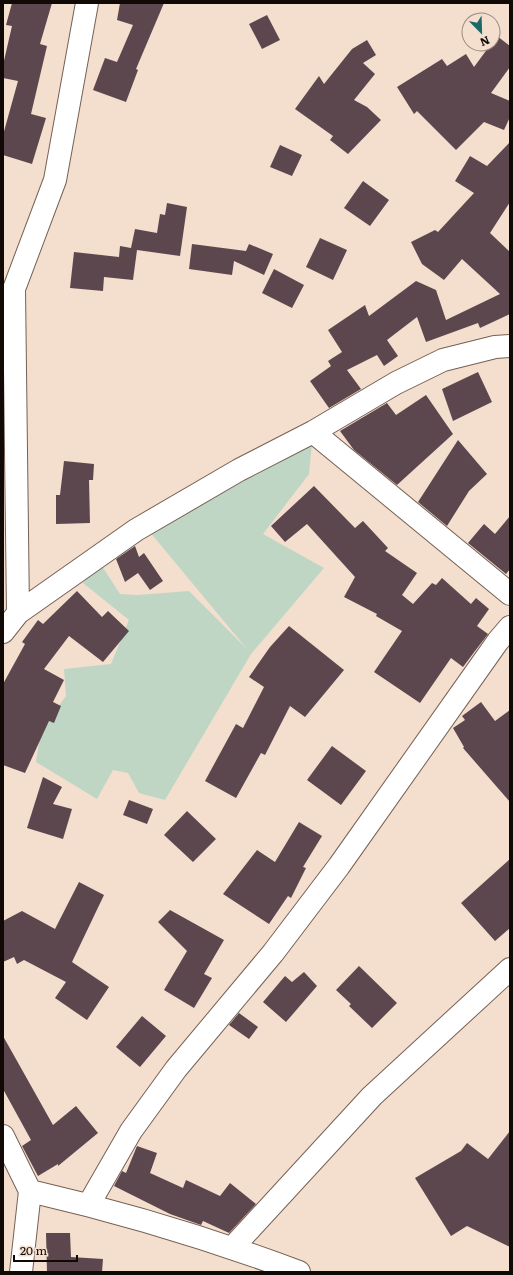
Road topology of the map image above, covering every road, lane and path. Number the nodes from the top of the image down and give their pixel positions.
1 (87, 3) edge
2 (9, 287) edge
3 (510, 346) edge
4 (313, 432) junction
5 (510, 594) edge
6 (18, 613) junction
7 (510, 628) edge
8 (3, 632) edge
9 (510, 969) edge
10 (3, 1136) edge
11 (30, 1191) junction
12 (89, 1204) junction
13 (233, 1247) junction
14 (21, 1272) edge
15 (299, 1272) edge

1 - 2 street
2 - 6 street
3 - 4 street
4 - 5 street
4 - 6 street
6 - 8 street
7 - 12 street
9 - 13 street
10 - 11 street
11 - 12 street
11 - 14 street
12 - 13 street
13 - 15 street

